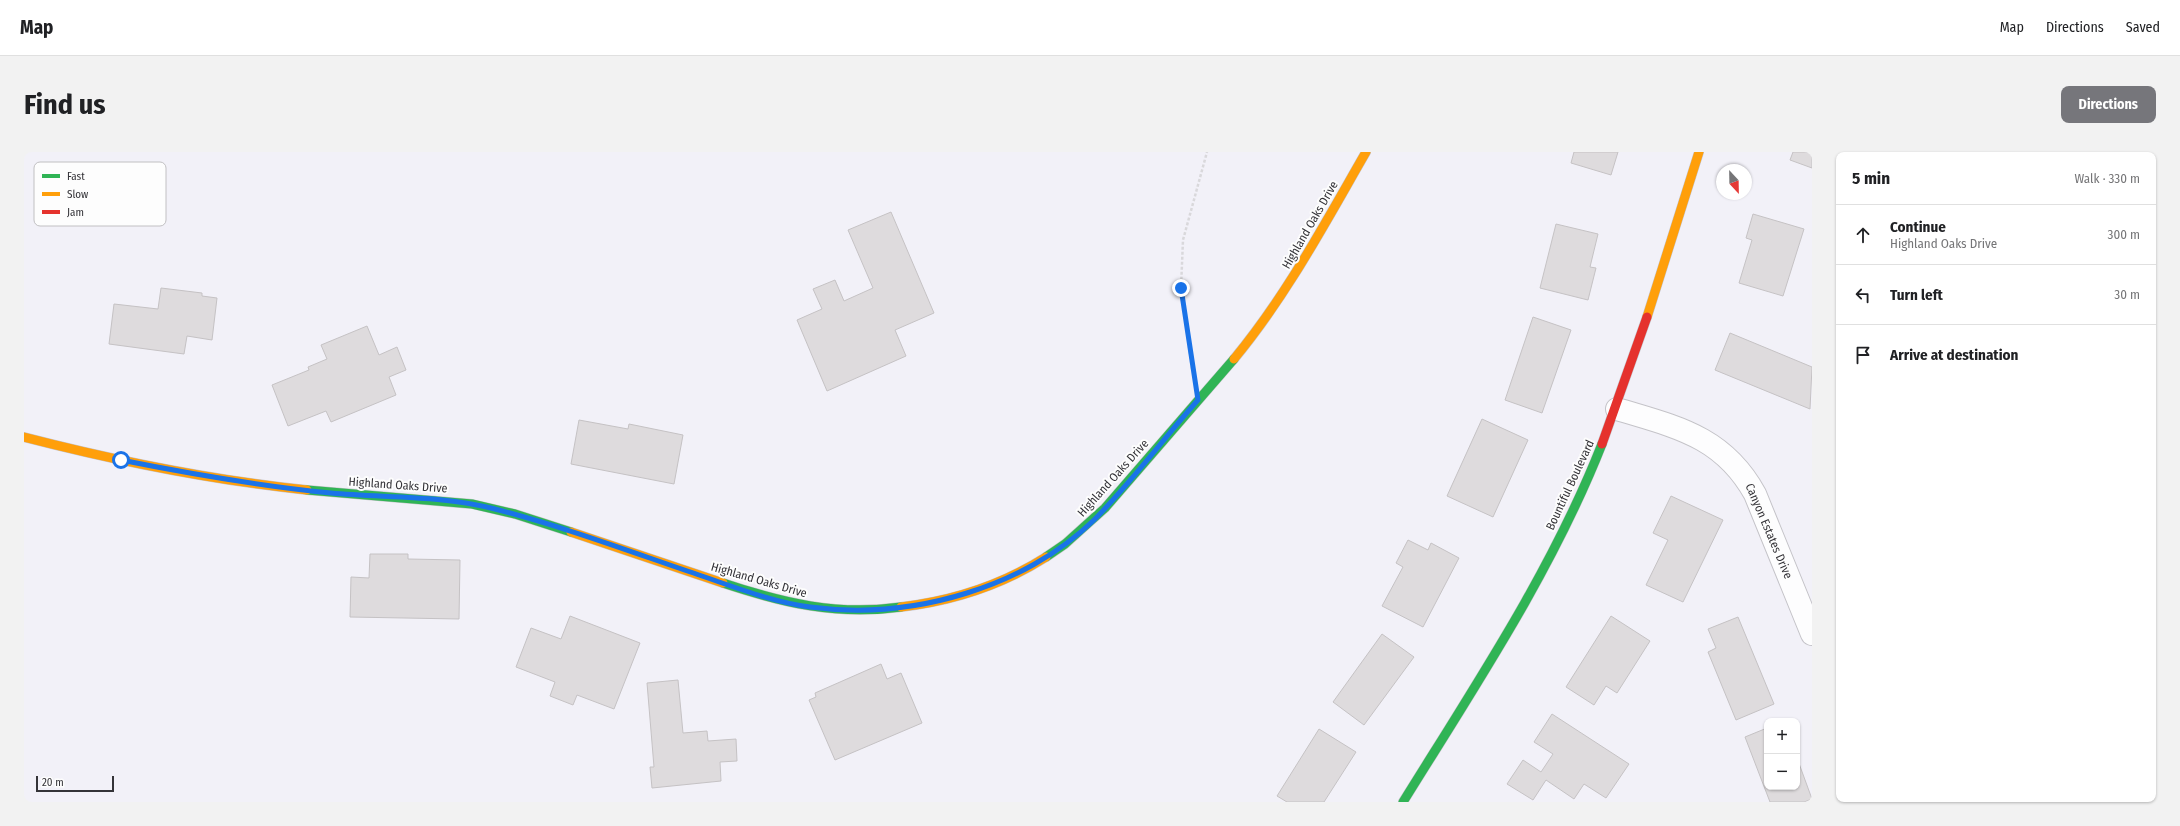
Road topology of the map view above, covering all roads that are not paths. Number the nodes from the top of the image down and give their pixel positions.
1 (1366, 152) edge
2 (1699, 152) edge
3 (1617, 409) junction
4 (24, 437) edge
5 (1812, 634) edge
6 (1403, 802) edge

1 - 4 street, Highland Oaks Drive
2 - 3 street, Bountiful Boulevard
3 - 5 street, Canyon Estates Drive
3 - 6 street, Bountiful Boulevard

